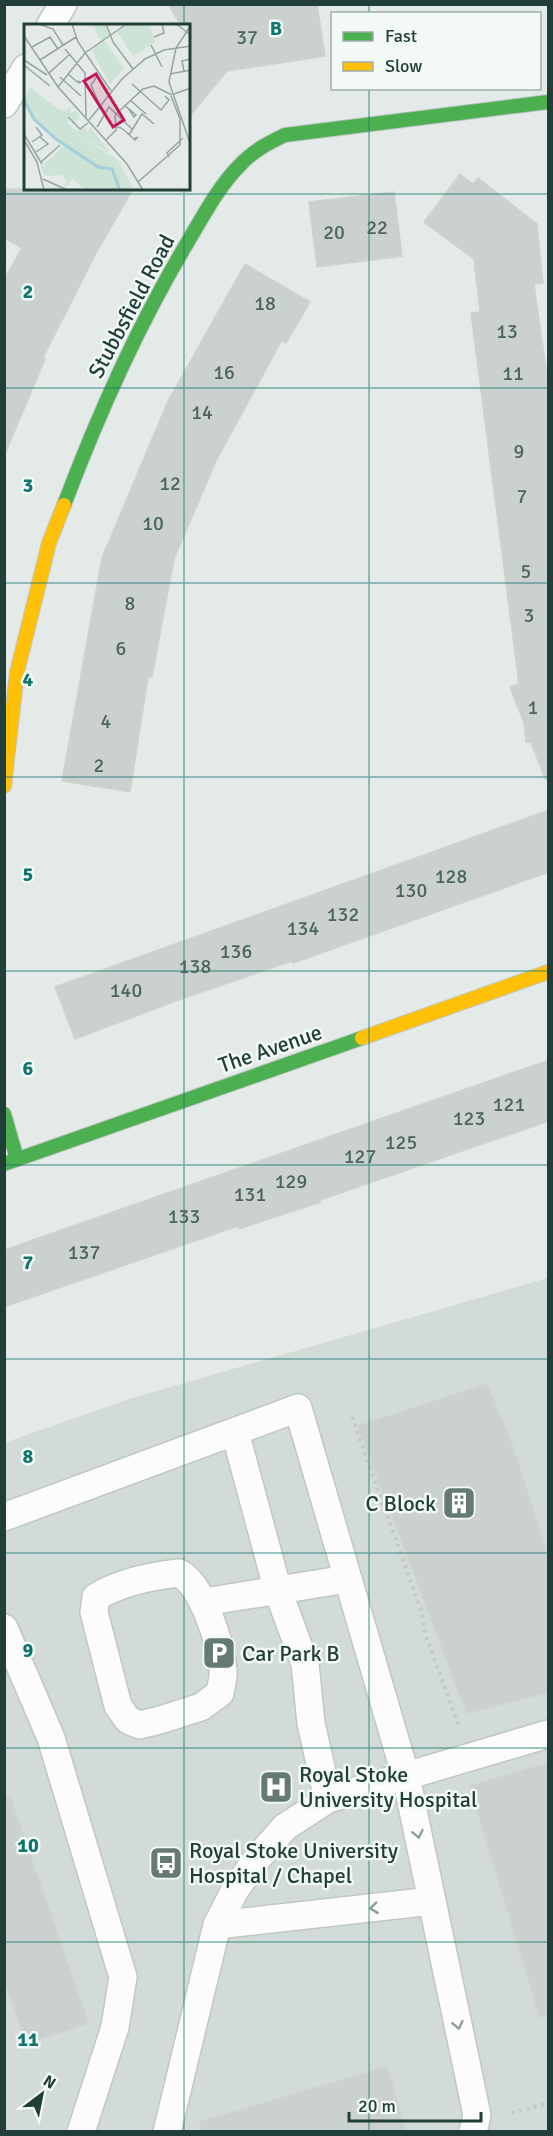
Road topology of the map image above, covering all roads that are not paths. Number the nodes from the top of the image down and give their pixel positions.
1 (63, 4) edge
2 (51, 24) edge
3 (24, 71) edge
4 (549, 102) edge
5 (4, 104) edge
6 (4, 786) edge
7 (549, 972) edge
8 (4, 1114) edge
9 (11, 1162) edge
10 (235, 1432) junction
11 (4, 1517) edge
12 (347, 1579) junction
13 (278, 1591) junction
14 (204, 1602) junction
15 (4, 1629) edge
16 (549, 1734) edge
17 (406, 1777) junction
18 (328, 1799) junction
19 (432, 1901) junction
20 (217, 1925) junction
21 (81, 2132) edge
22 (167, 2132) edge
23 (473, 2132) edge

1 - 2 lane
3 - 5 lane
4 - 6 street, Stubbsfield Road
7 - 9 street, The Avenue
8 - 9 street
10 - 11 lane
10 - 12 lane
10 - 13 lane
12 - 13 lane
12 - 17 lane
13 - 14 lane
13 - 18 lane
14 - 14 lane
15 - 21 lane
16 - 17 lane
17 - 18 lane
17 -> 19 lane
18 - 20 lane
19 -> 20 lane
19 -> 23 lane
20 - 22 lane

